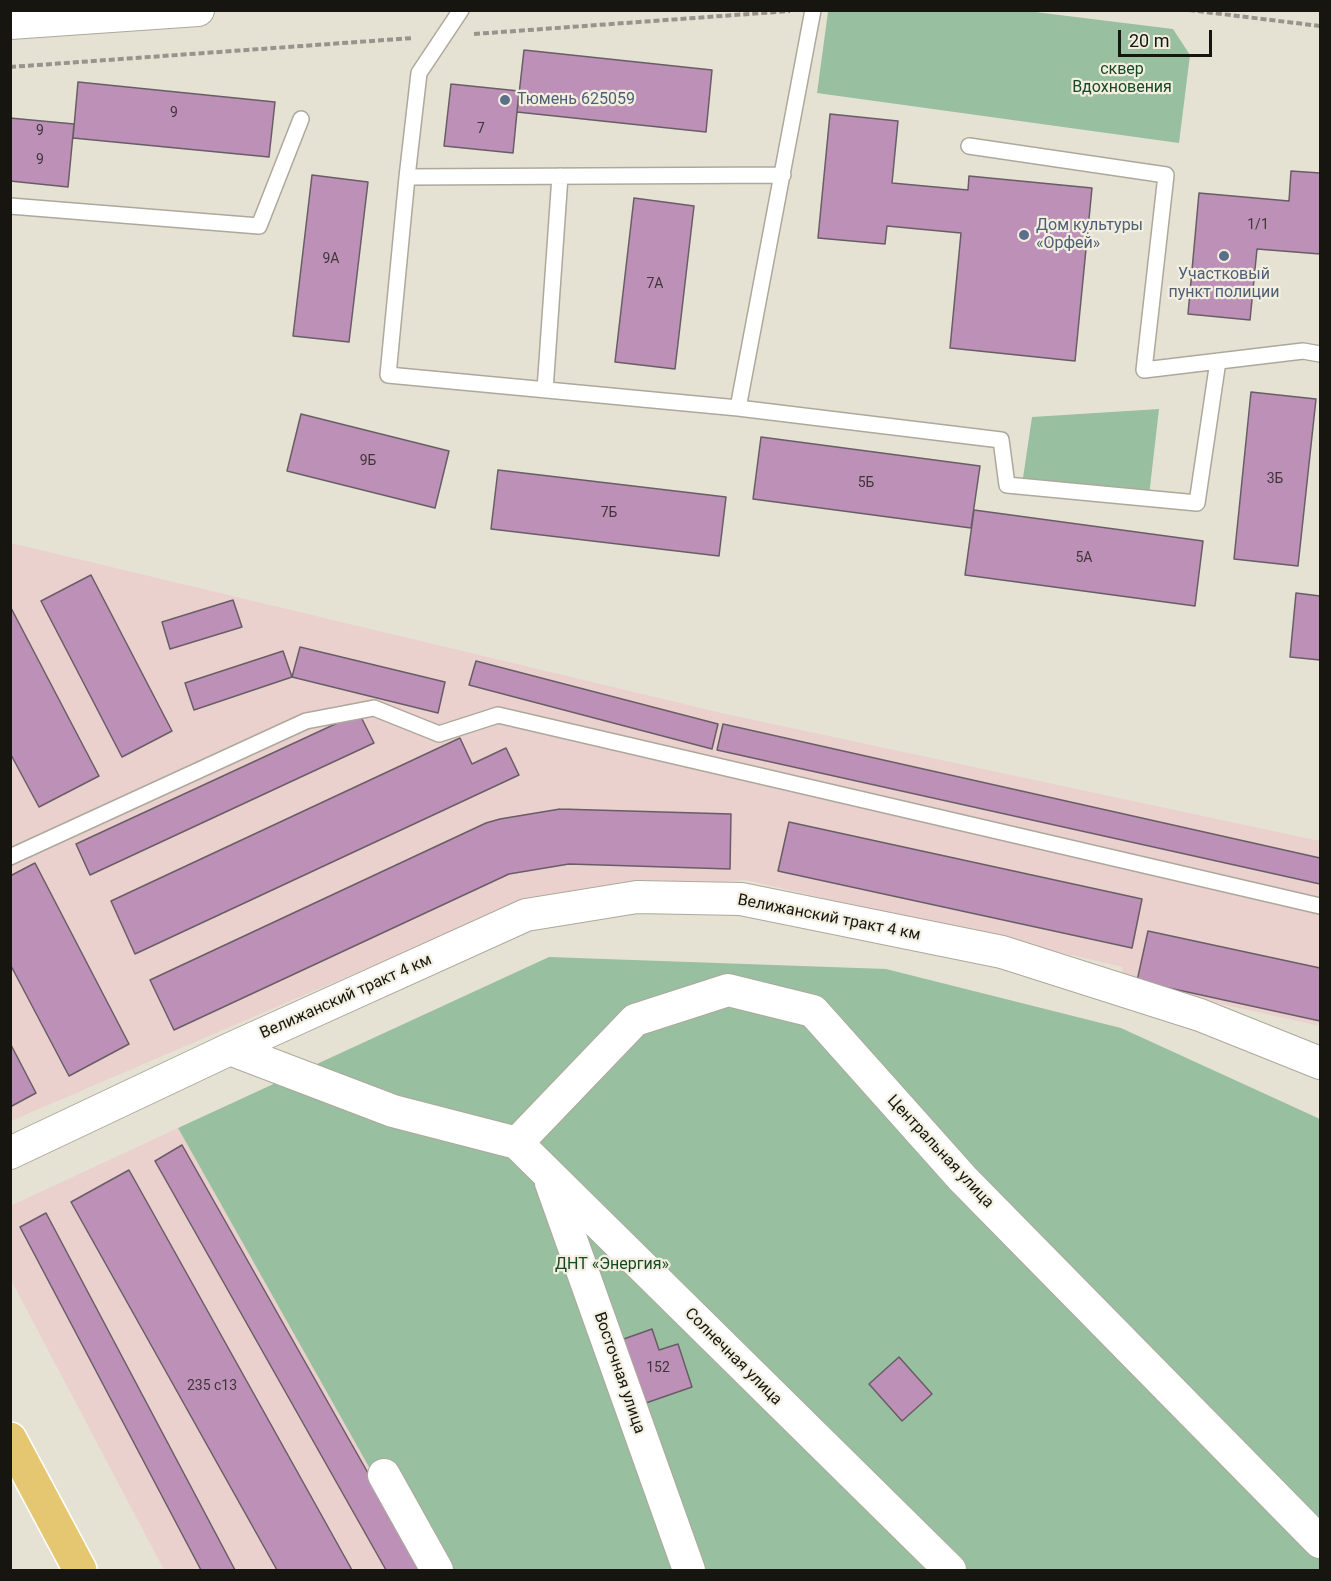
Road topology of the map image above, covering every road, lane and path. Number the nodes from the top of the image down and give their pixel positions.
1 (198, 10) edge
2 (461, 10) edge
3 (791, 10) edge
4 (813, 10) edge
5 (1189, 10) edge
6 (1320, 26) edge
7 (12, 29) edge
8 (444, 36) junction
9 (10, 67) edge
10 (301, 119) dead end
11 (969, 146) dead end
12 (783, 175) junction
13 (560, 176) junction
14 (407, 177) junction
15 (10, 206) edge
16 (1320, 354) edge
17 (1218, 361) junction
18 (545, 390) junction
19 (738, 408) junction
20 (10, 857) edge
21 (1320, 906) edge
22 (230, 1049) junction
23 (1320, 1063) edge
24 (517, 1143) junction
25 (10, 1153) edge
26 (549, 1176) junction
27 (10, 1439) edge
28 (384, 1474) dead end
29 (1320, 1542) edge
30 (80, 1570) edge
31 (437, 1570) edge
32 (688, 1570) edge
33 (950, 1570) edge

1 - 7 street
2 - 8 lane
3 - 8 path
4 - 12 lane
5 - 6 path
8 - 9 path
8 - 14 lane
10 - 15 lane
11 - 17 lane
12 - 13 lane
12 - 19 lane
13 - 14 lane
13 - 18 lane
14 - 18 lane
16 - 17 lane
17 - 19 lane
18 - 19 lane
20 - 21 lane
22 - 23 street, Велижанский тракт 4 км
22 - 24 street
22 - 25 street, Велижанский тракт 4 км
24 - 26 street, Солнечная улица
24 - 29 street, Центральная улица
26 - 32 street, Восточная улица
26 - 33 street, Солнечная улица
27 - 30 main road
28 - 31 street

